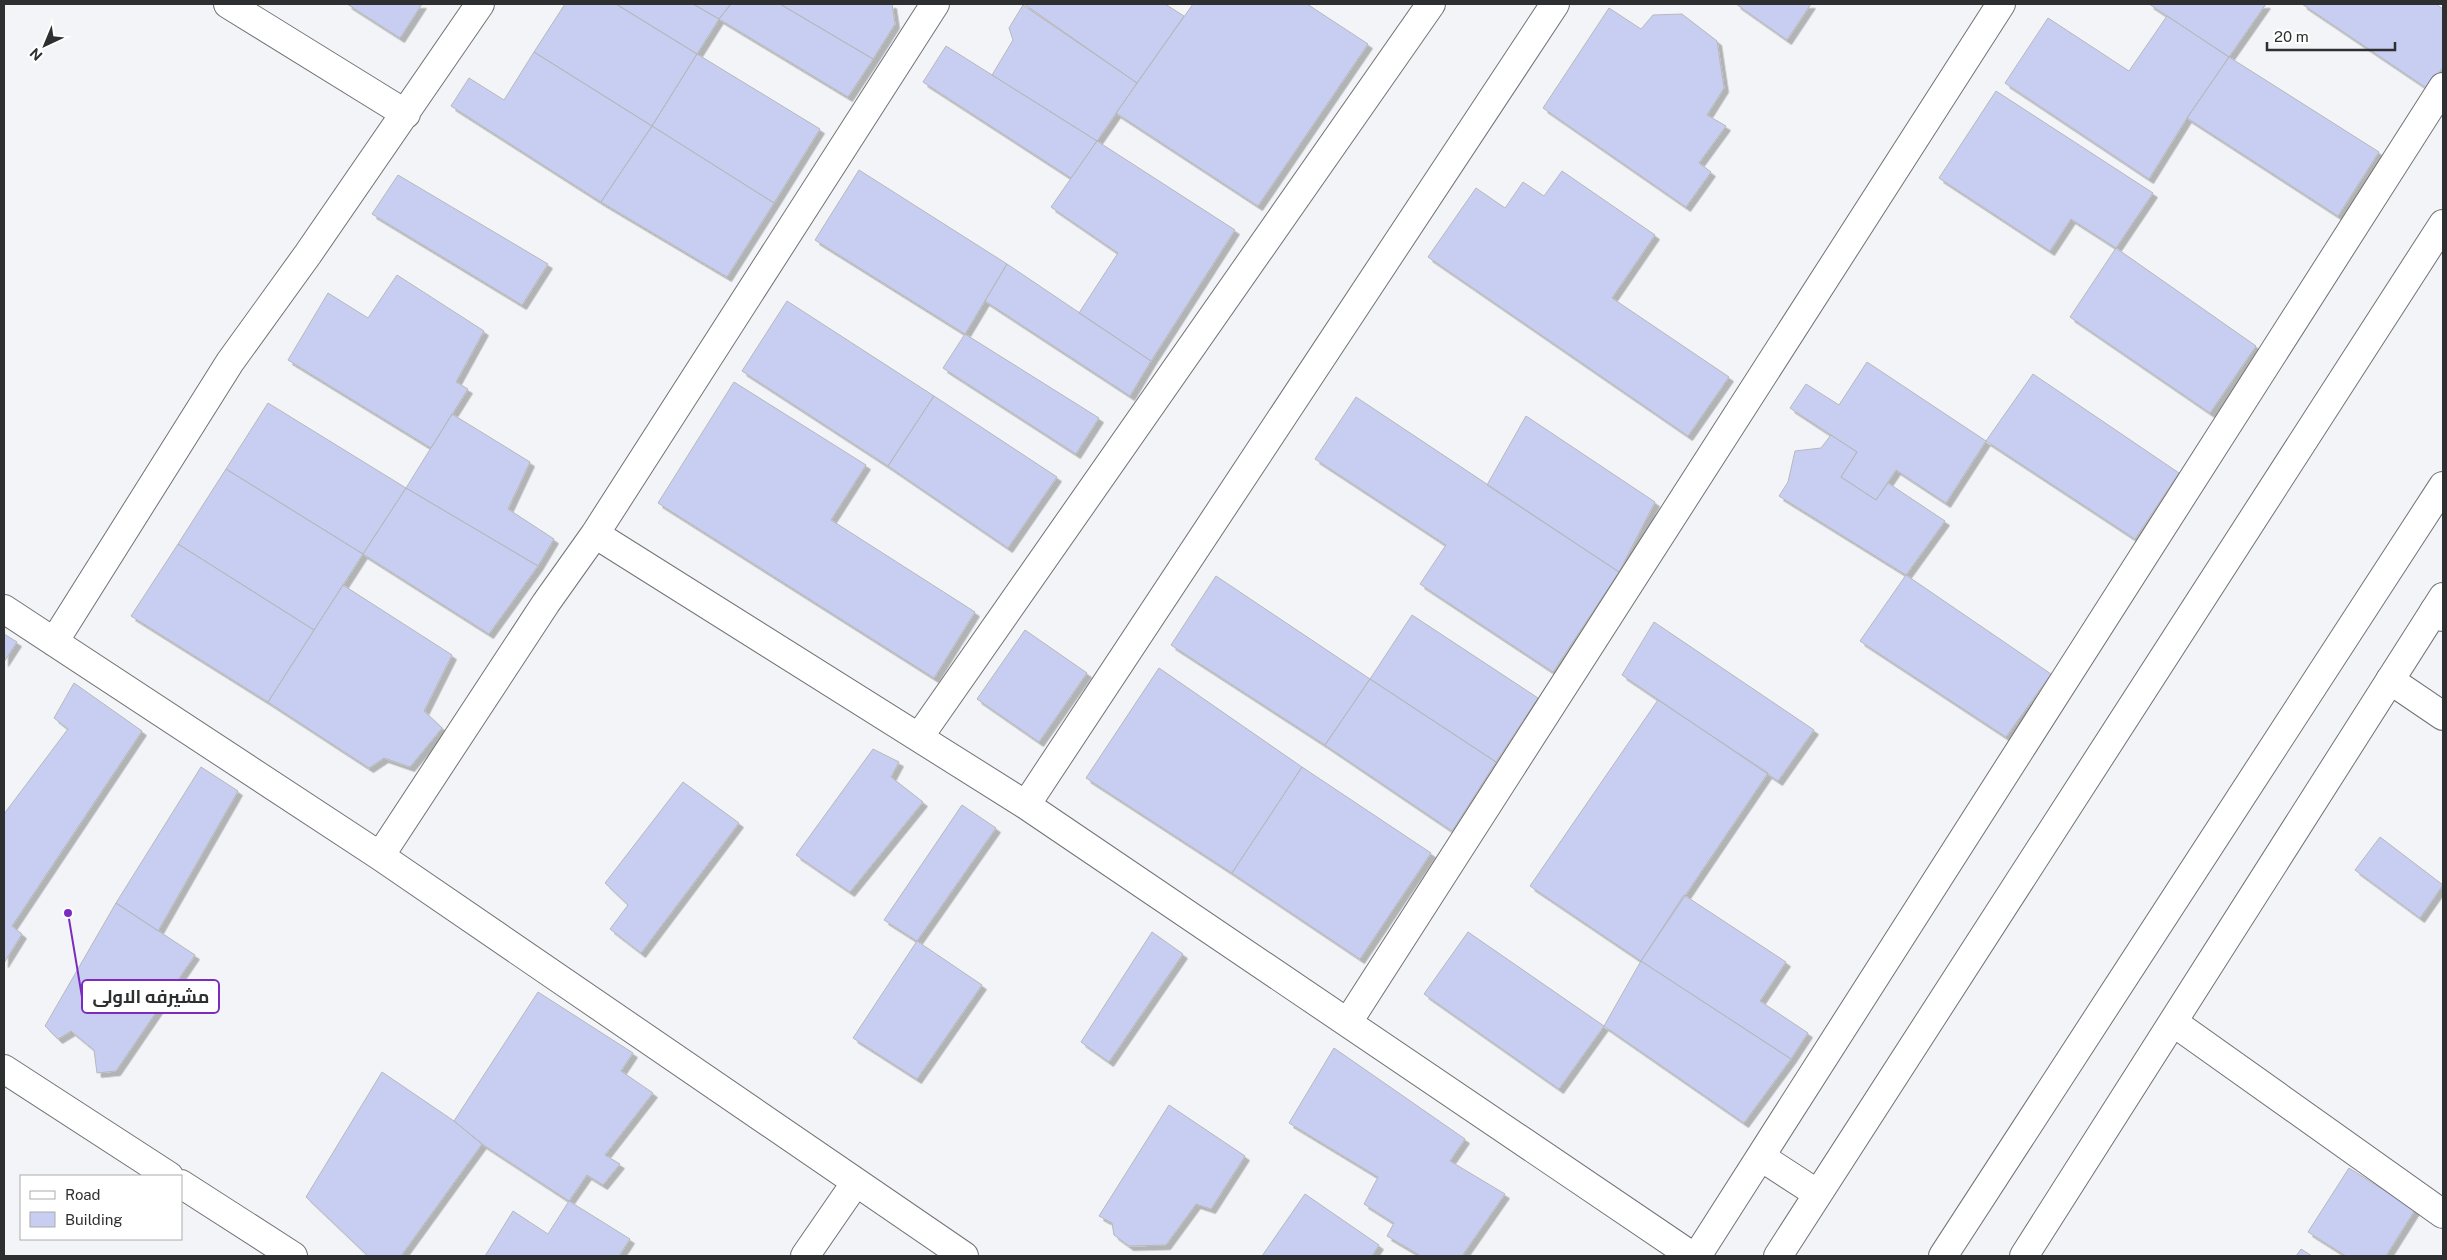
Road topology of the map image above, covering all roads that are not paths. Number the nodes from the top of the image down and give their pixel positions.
1 (228, 4) edge
2 (480, 4) edge
3 (935, 4) edge
4 (1432, 4) edge
5 (1555, 4) edge
6 (2001, 4) edge
7 (2443, 87) edge
8 (406, 114) junction
9 (2443, 224) edge
10 (2443, 486) edge
11 (594, 534) junction
12 (2440, 608) edge
13 (4, 609) edge
14 (54, 642) junction
15 (2390, 680) junction
16 (2443, 716) edge
17 (919, 738) junction
18 (1026, 805) junction
19 (380, 856) junction
20 (1348, 1022) junction
21 (2173, 1022) junction
22 (4, 1069) edge
23 (1761, 1157) junction
24 (167, 1175) edge
25 (856, 1182) junction
26 (182, 1185) edge
27 (1818, 1194) junction
28 (2443, 1214) edge
29 (1947, 1255) edge
30 (292, 1256) edge
31 (805, 1256) edge
32 (964, 1256) edge
33 (1692, 1256) edge
34 (1697, 1256) edge
35 (1778, 1256) edge
36 (2024, 1256) edge

1 - 8 street
2 - 8 street
3 - 11 street
4 - 17 street
5 - 18 street
6 - 20 street
7 - 23 street
8 - 14 street
9 - 27 street
10 - 29 street
11 - 17 street
11 - 19 street
12 - 15 street
13 - 14 street
14 - 19 street
15 - 16 street
15 - 21 street
17 - 18 street
18 - 20 street
19 - 25 street
20 - 33 street
21 - 28 street
21 - 36 street
22 - 24 street
23 - 27 street
23 - 34 street
25 - 31 street
25 - 32 street
26 - 30 street
27 - 35 street

